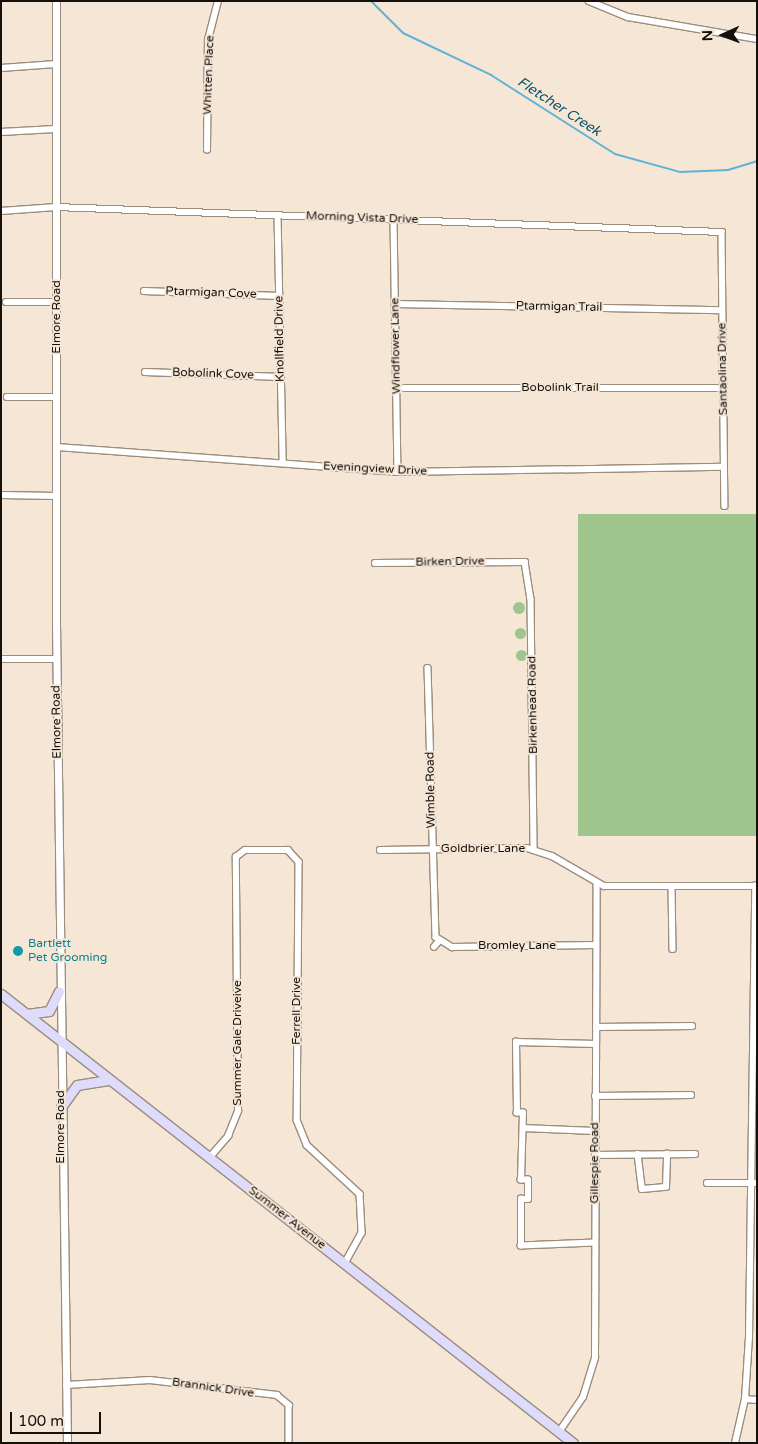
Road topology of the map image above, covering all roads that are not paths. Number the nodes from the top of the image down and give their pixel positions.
1 (56, 1) edge
2 (218, 1) edge
3 (589, 1) edge
4 (757, 39) edge
5 (56, 64) junction
6 (1, 68) edge
7 (55, 129) junction
8 (1, 132) edge
9 (207, 150) dead end
10 (56, 207) junction
11 (1, 211) edge
12 (278, 215) junction
13 (394, 220) junction
14 (722, 232) joint
15 (144, 291) dead end
16 (279, 296) junction
17 (6, 302) dead end
18 (56, 302) junction
19 (396, 304) junction
20 (722, 310) junction
21 (145, 372) dead end
22 (281, 377) junction
23 (397, 388) junction
24 (723, 388) junction
25 (7, 397) dead end
26 (57, 397) junction
27 (57, 446) junction
28 (283, 463) junction
29 (724, 467) junction
30 (398, 472) junction
31 (1, 495) edge
32 (56, 496) junction
33 (725, 506) dead end
34 (525, 562) joint
35 (374, 563) dead end
36 (1, 659) edge
37 (56, 659) junction
38 (428, 668) dead end
39 (432, 849) junction
40 (534, 849) junction
41 (380, 850) dead end
42 (597, 884) junction
43 (756, 886) edge
44 (672, 887) junction
45 (236, 921) joint
46 (439, 941) junction
47 (596, 945) junction
48 (434, 947) dead end
49 (673, 949) dead end
50 (60, 991) junction
51 (1, 994) edge
52 (27, 1014) junction
53 (692, 1026) dead end
54 (596, 1027) junction
55 (60, 1039) junction
56 (596, 1044) junction
57 (107, 1080) junction
58 (754, 1087) edge
59 (691, 1095) dead end
60 (595, 1096) junction
61 (61, 1107) junction
62 (523, 1128) junction
63 (595, 1131) junction
64 (638, 1154) junction
65 (667, 1154) junction
66 (695, 1154) dead end
67 (595, 1155) junction
68 (210, 1157) junction
69 (707, 1183) dead end
70 (754, 1183) edge
71 (595, 1242) junction
72 (345, 1264) junction
73 (66, 1385) junction
74 (745, 1398) junction
75 (757, 1400) edge
76 (559, 1432) junction
77 (66, 1443) edge
78 (289, 1443) edge
79 (573, 1443) edge
80 (735, 1443) edge

1 - 5 street, Elmore Road
2 - 9 street, Whitten Place
3 - 4 street
5 - 6 street
5 - 7 street, Elmore Road
7 - 8 street
7 - 10 street, Elmore Road
10 - 11 street, Morning Vista Drive
10 - 12 street, Morning Vista Drive
10 - 18 street, Elmore Road
12 - 13 street, Morning Vista Drive
12 - 16 street, Knollfield Drive
13 - 14 street, Morning Vista Drive
13 - 19 street, Windflower Lane
14 - 20 street, Santaolina Drive
15 - 16 street, Ptarmigan Cove
16 - 22 street, Knollfield Drive
17 - 18 street
18 - 26 street, Elmore Road
19 - 20 street, Ptarmigan Trail
19 - 23 street, Windflower Lane
20 - 24 street, Santaolina Drive
21 - 22 street, Bobolink Cove
22 - 28 street, Knollfield Drive
23 - 24 street, Bobolink Trail
23 - 30 street, Windflower Lane
24 - 29 street, Santaolina Drive
25 - 26 street
26 - 27 street, Elmore Road
27 - 28 street, Eveningview Drive
27 - 32 street, Elmore Road
28 - 30 street, Eveningview Drive
29 - 30 street, Eveningview Drive
29 - 33 street, Santaolina Drive
31 - 32 street
32 - 37 street, Elmore Road
34 - 35 street, Birken Drive
34 - 40 street, Birkenhead Road
36 - 37 street
37 - 50 street, Elmore Road
38 - 39 street, Wimble Road
39 - 40 street, Goldbrier Lane
39 - 41 street, Goldbrier Lane
39 - 46 street, Wimble Road
40 - 42 street, Goldbrier Lane
42 - 44 street, Goldbrier Lane
42 - 47 street, Gillespie Road
43 - 44 street, Goldbrier Lane
43 - 58 street
44 - 49 street
45 - 68 street, Summer Gale Driveive
45 - 72 street, Ferrell Drive
46 - 47 street, Bromley Lane
46 - 48 street
47 - 54 street, Gillespie Road
50 - 52 main road
50 - 55 street, Elmore Road
51 - 52 main road, Summer Avenue
52 - 55 main road, Summer Avenue
53 - 54 street
54 - 56 street, Gillespie Road
55 - 57 main road, Summer Avenue
55 - 61 street, Elmore Road
56 - 60 street, Gillespie Road
56 - 62 street
57 - 61 main road
57 - 68 main road, Summer Avenue
58 - 70 street
59 - 60 street
60 - 63 street, Gillespie Road
61 - 73 street, Elmore Road
62 - 63 street
62 - 71 street
63 - 67 street, Gillespie Road
64 - 65 street
64 - 65 street
64 - 67 street
65 - 66 street
67 - 71 street, Gillespie Road
68 - 72 main road, Summer Avenue
69 - 70 street
70 - 74 street
71 - 76 street, Gillespie Road
72 - 76 main road, Summer Avenue
73 - 77 street, Elmore Road
73 - 78 street, Brannick Drive
74 - 75 street
74 - 80 street
76 - 79 main road, Summer Avenue

